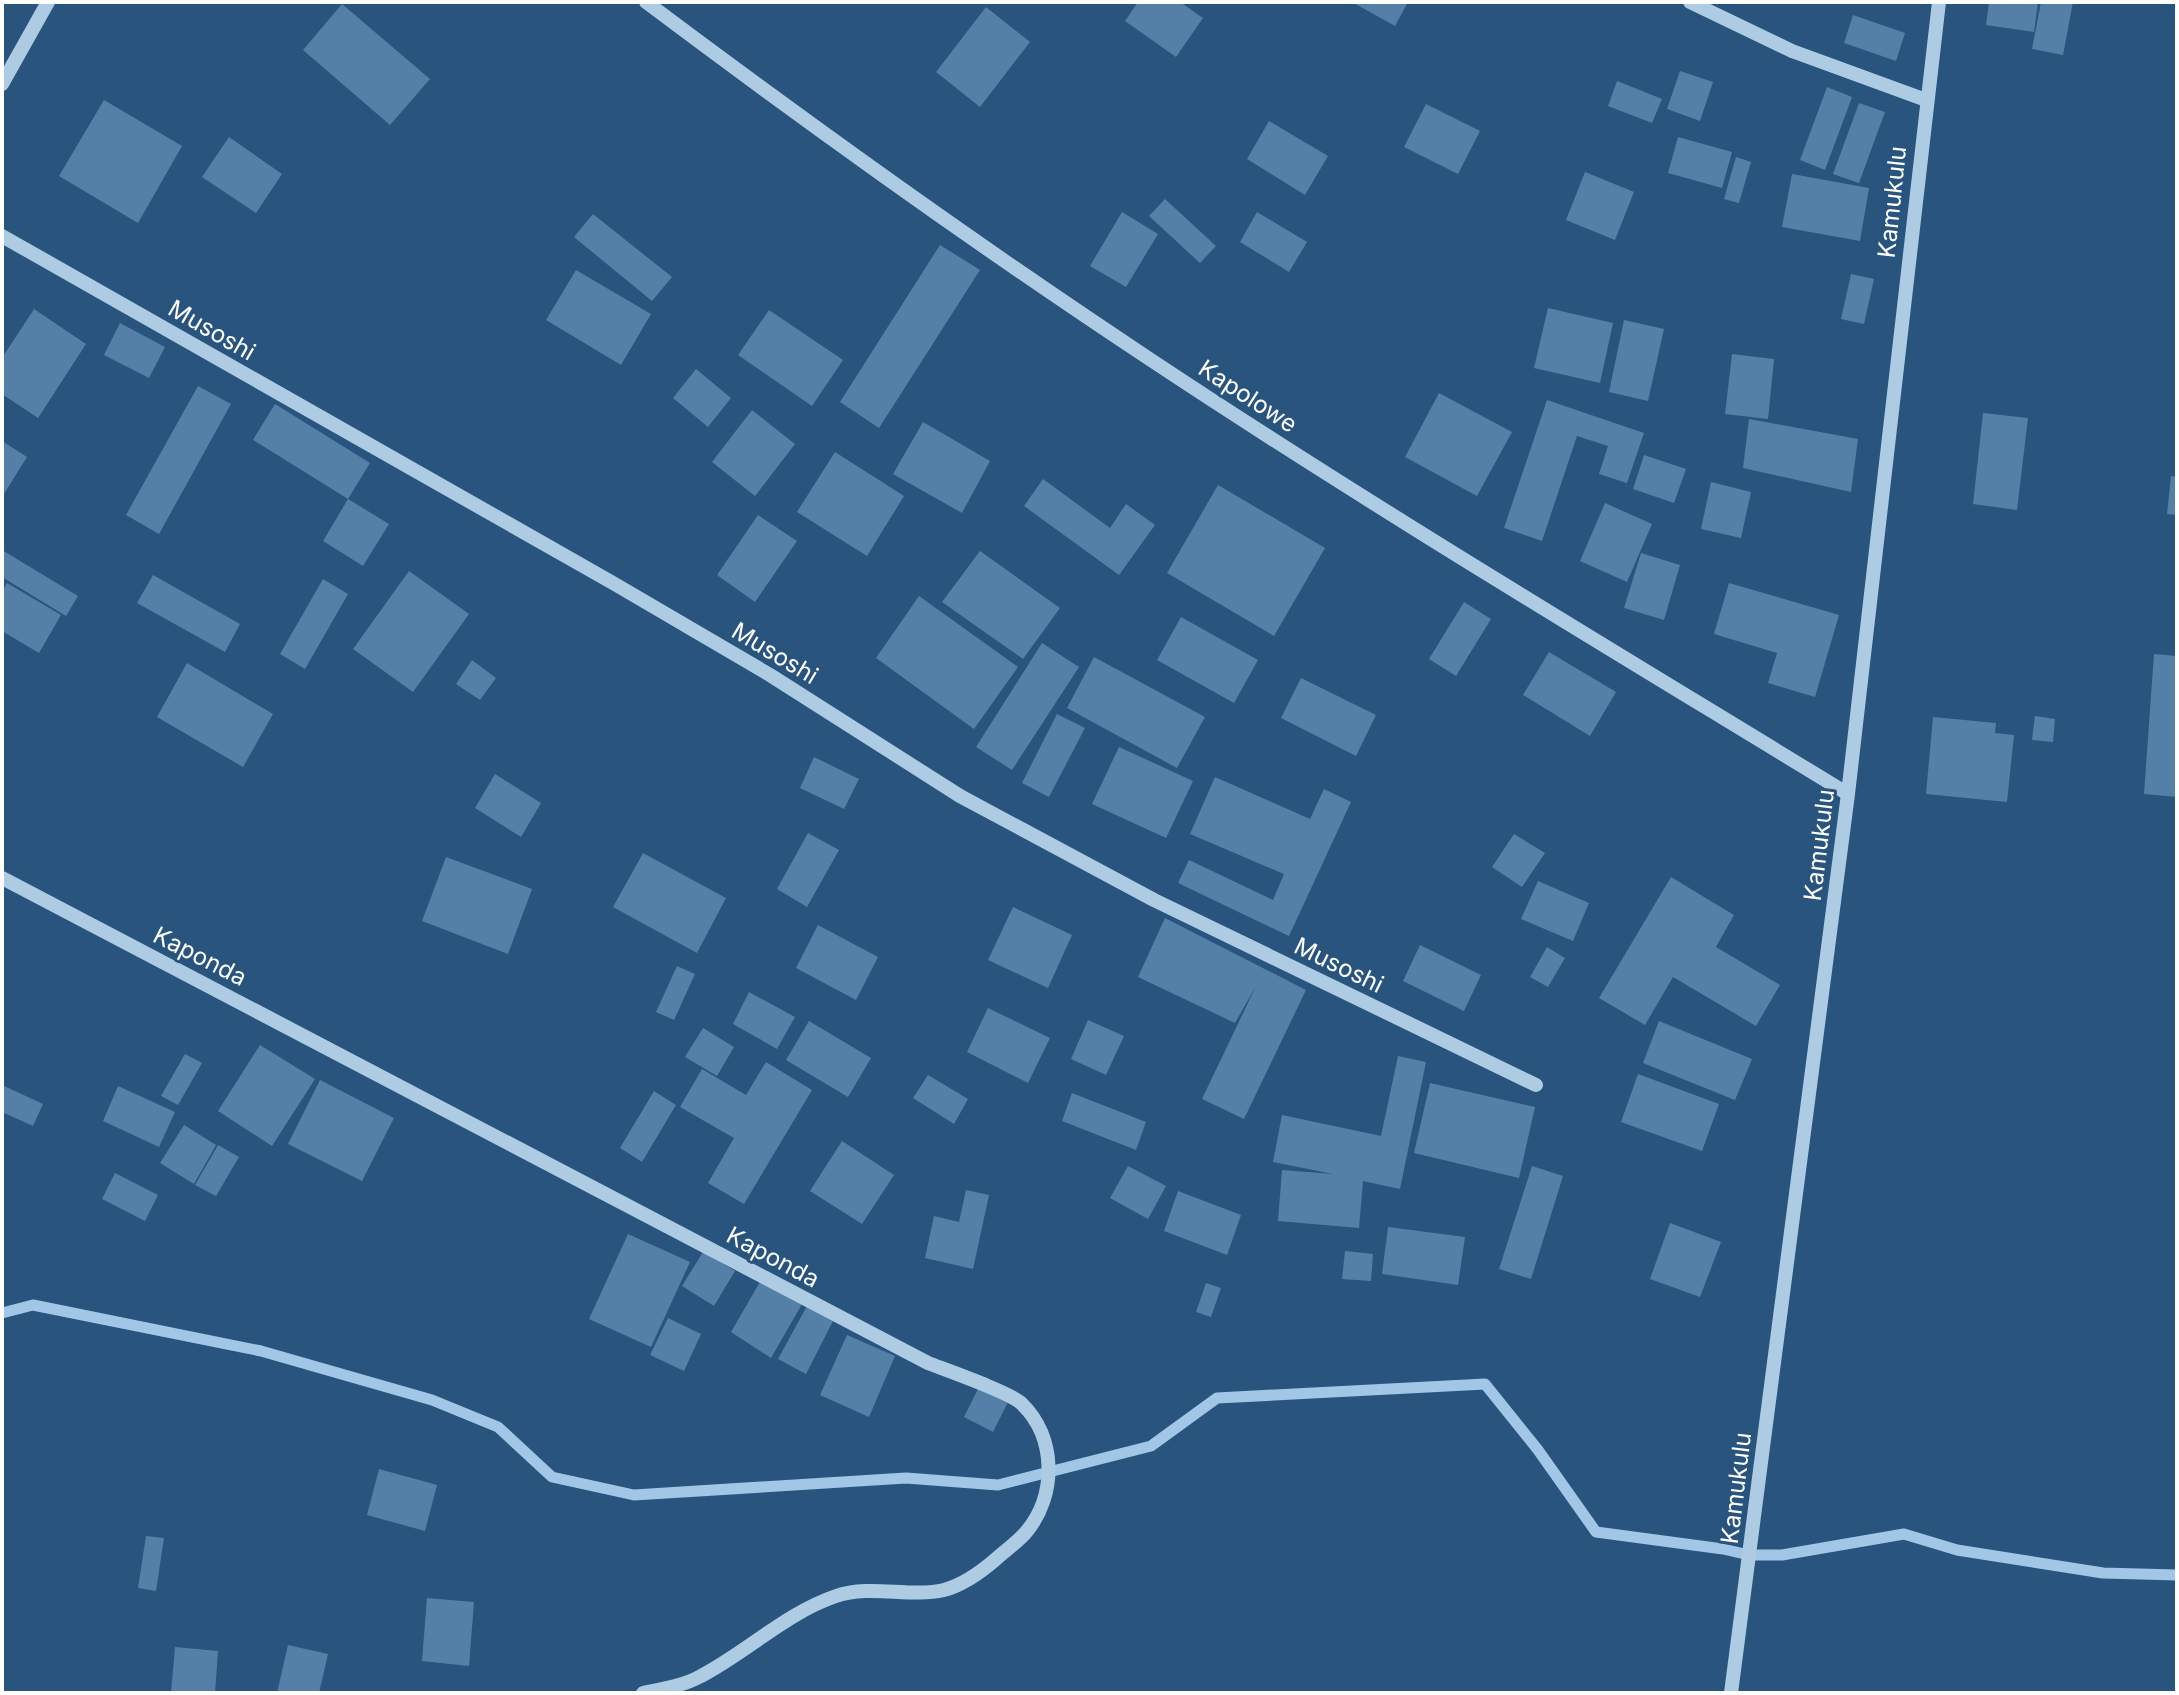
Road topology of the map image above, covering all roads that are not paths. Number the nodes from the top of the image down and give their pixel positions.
1 (48, 2) edge
2 (646, 2) edge
3 (1690, 2) edge
4 (1939, 2) edge
5 (2, 84) edge
6 (1926, 100) junction
7 (2, 236) edge
8 (1848, 794) junction
9 (2, 878) edge
10 (1536, 1085) dead end
11 (643, 1693) edge
12 (1731, 1693) edge

1 - 5 street
2 - 8 street, Kapolowe
3 - 6 street
4 - 6 street, Kamukulu
6 - 8 street, Kamukulu
7 - 10 street, Musoshi
8 - 12 street, Kamukulu
9 - 11 street, Kaponda

